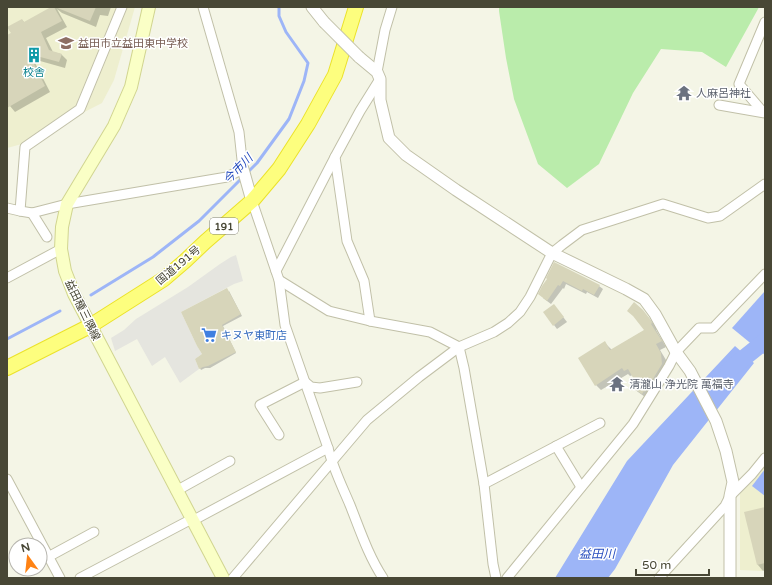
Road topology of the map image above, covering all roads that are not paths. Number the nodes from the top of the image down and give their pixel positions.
1 (122, 7) edge
2 (149, 7) edge
3 (203, 7) edge
4 (312, 7) edge
5 (356, 7) edge
6 (392, 7) edge
7 (765, 22) edge
8 (378, 75) junction
9 (719, 105) dead end
10 (764, 112) edge
11 (335, 157) junction
12 (243, 169) junction
13 (765, 184) edge
14 (252, 201) junction
15 (67, 204) junction
16 (7, 208) edge
17 (20, 211) junction
18 (32, 212) junction
19 (47, 237) dead end
20 (61, 249) junction
21 (552, 253) junction
22 (276, 271) junction
23 (765, 274) edge
24 (7, 278) edge
25 (279, 280) junction
26 (370, 321) junction
27 (90, 326) junction
28 (459, 347) junction
29 (676, 352) junction
30 (7, 368) edge
31 (305, 382) junction
32 (357, 382) dead end
33 (600, 423) dead end
34 (279, 435) dead end
35 (556, 446) junction
36 (328, 448) junction
37 (765, 458) edge
38 (230, 461) dead end
39 (331, 462) junction
40 (7, 479) edge
41 (484, 484) junction
42 (581, 487) junction
43 (176, 491) junction
44 (730, 496) junction
45 (192, 521) junction
46 (94, 532) dead end
47 (37, 537) edge
48 (48, 557) joint
49 (60, 578) edge
50 (80, 578) edge
51 (223, 578) edge
52 (233, 578) edge
53 (383, 578) edge
54 (496, 578) edge
55 (507, 578) edge
56 (659, 578) edge
57 (730, 578) edge

1 - 17 street
2 - 15 main road, 益田種三隅線
3 - 12 street
4 - 8 street, bridge
5 - 14 highway, 国道191号 / 191
6 - 8 street
7 - 10 street
8 - 11 street
8 - 21 street
9 - 10 street
11 - 22 street
11 - 26 street
12 - 14 street
12 - 15 street
13 - 21 street
14 - 22 street
14 - 27 highway, 国道191号 / 191
15 - 18 street
15 - 20 main road, 益田種三隅線
16 - 17 street
17 - 18 street
18 - 19 street
20 - 24 street
20 - 27 main road, 益田種三隅線
21 - 28 street
21 - 29 street
22 - 25 street
23 - 29 street
25 - 26 street
25 - 31 street
26 - 28 street
27 - 30 highway, 国道191号 / 191
27 - 43 main road, 益田種三隅線
28 - 39 street
28 - 41 street
29 - 42 street
29 - 44 street
31 - 32 street
31 - 34 street
31 - 36 street
33 - 35 street
35 - 41 street
35 - 42 street
36 - 39 street
36 - 45 street
37 - 44 street
38 - 43 street
39 - 52 street
39 - 53 street
40 - 47 street
41 - 54 street
42 - 55 street
43 - 45 main road, 益田種三隅線
44 - 56 street
44 - 57 street
45 - 50 street
45 - 51 main road, 益田種三隅線
46 - 48 street
48 - 49 street

